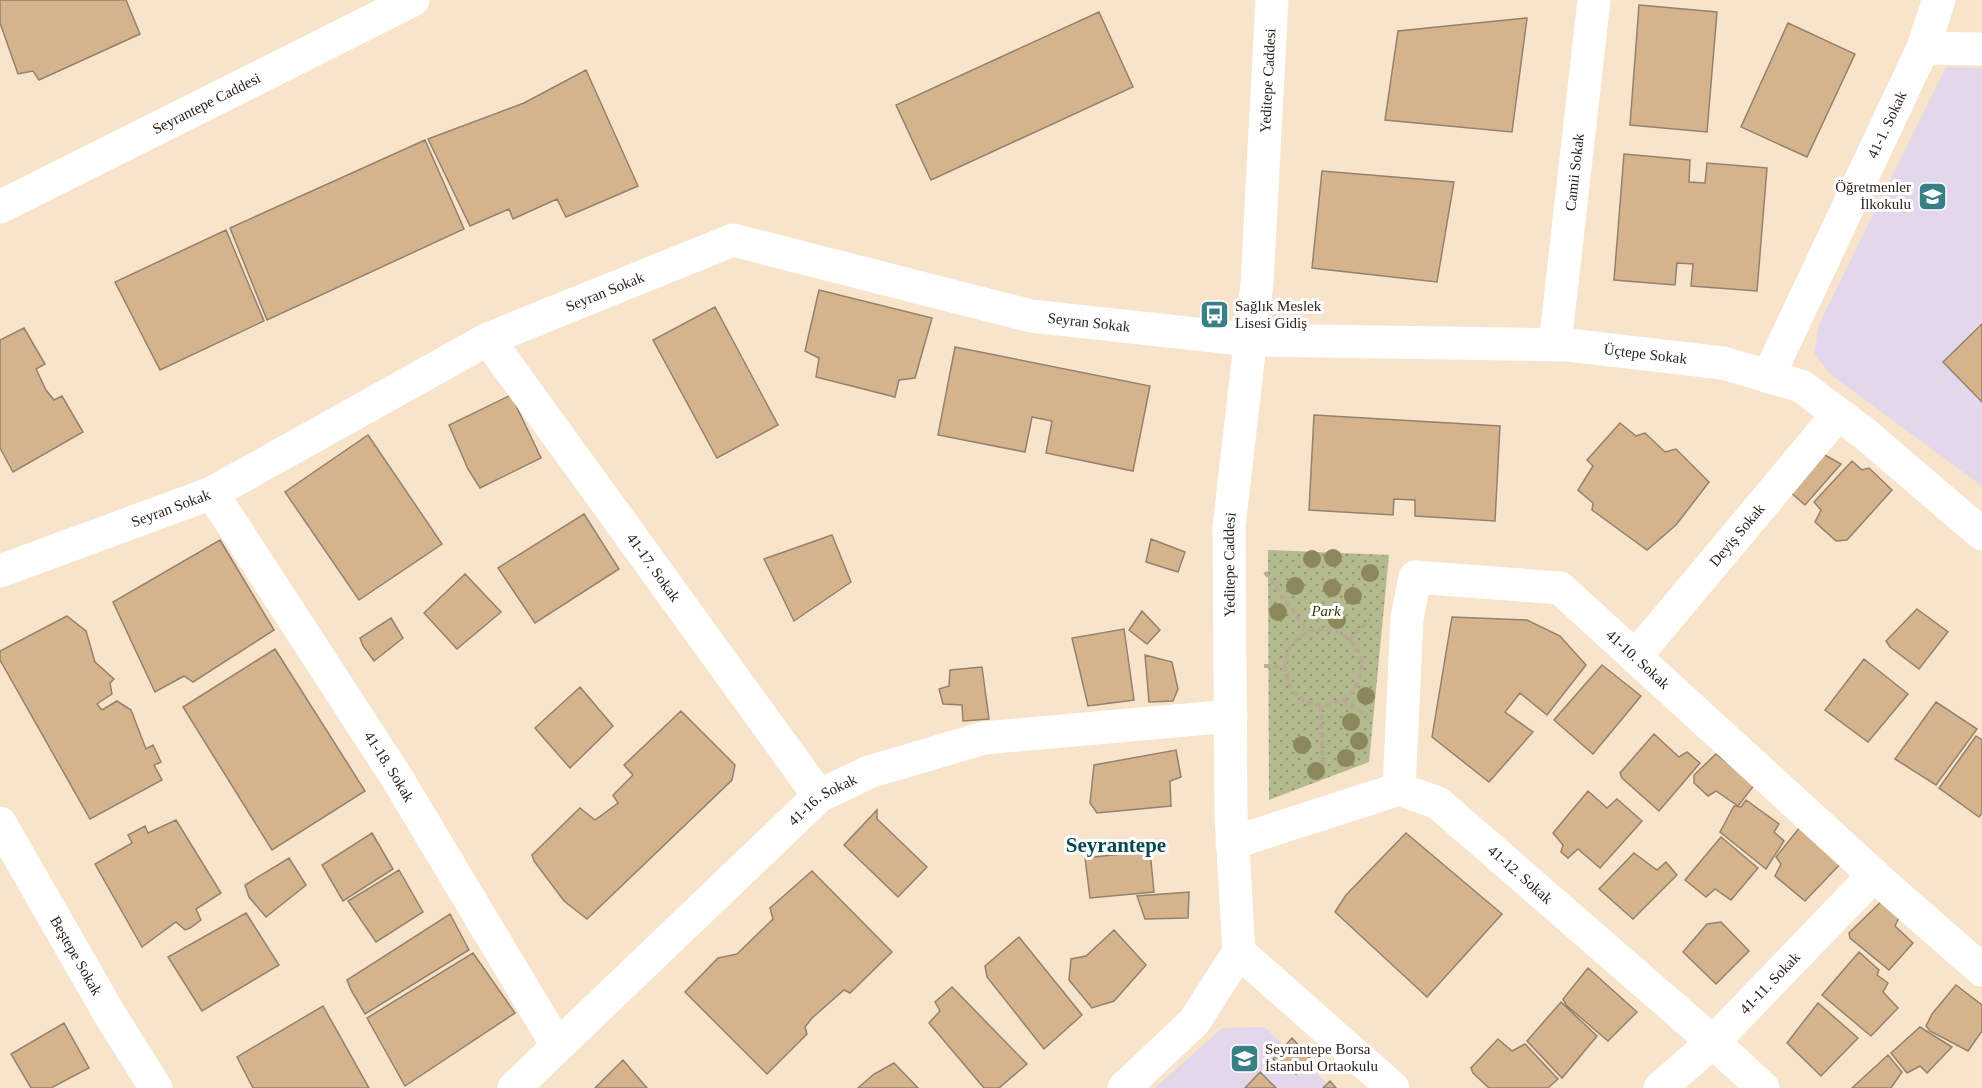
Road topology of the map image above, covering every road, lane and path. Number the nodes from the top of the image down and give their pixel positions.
1 (413, 0) edge
2 (1272, 0) edge
3 (1594, 0) edge
4 (1939, 0) edge
5 (1923, 48) junction
6 (1982, 49) edge
7 (0, 207) edge
8 (489, 339) junction
9 (1251, 340) junction
10 (1555, 345) junction
11 (1768, 377) junction
12 (1838, 414) junction
13 (212, 493) junction
14 (1230, 533) junction
15 (1982, 534) edge
16 (0, 571) edge
17 (1308, 632) junction
18 (1635, 657) junction
19 (1321, 705) junction
20 (1230, 716) junction
21 (1399, 789) junction
22 (819, 796) junction
23 (1325, 814) junction
24 (0, 823) edge
25 (1232, 843) junction
26 (1874, 875) junction
27 (1239, 952) junction
28 (1982, 970) edge
29 (1713, 1042) junction
30 (557, 1045) junction
31 (156, 1088) edge
32 (514, 1088) edge
33 (1124, 1088) edge
34 (1393, 1088) edge
35 (1660, 1088) edge
36 (1763, 1088) edge

1 - 7 street, Seyrantepe Caddesi
2 - 9 street, Yeditepe Caddesi
3 - 10 street, Camii Sokak
4 - 5 street, 41-1. Sokak
5 - 6 street
5 - 11 street, 41-1. Sokak
8 - 9 street, Seyran Sokak
8 - 13 street, Seyran Sokak
8 - 22 street, 41-17. Sokak
9 - 10 street, Üçtepe Sokak
9 - 14 street, Yeditepe Caddesi
10 - 11 street, Üçtepe Sokak
11 - 12 street, Üçtepe Sokak
12 - 15 street, Üçtepe Sokak
12 - 18 street, Deyiş Sokak
13 - 16 street, Seyran Sokak
13 - 30 street, 41-18. Sokak
14 - 17 path
14 - 20 street, Yeditepe Caddesi
17 - 19 path
17 - 19 path
18 - 21 street, 41-10. Sokak
18 - 26 street, 41-10. Sokak
19 - 23 path
20 - 22 street, 41-16. Sokak
20 - 25 street, Yeditepe Caddesi
21 - 23 street
21 - 29 street, 41-12. Sokak
22 - 30 street, 41-16. Sokak
23 - 25 street
24 - 31 street, Beştepe Sokak
25 - 27 street, Yeditepe Caddesi
26 - 28 street, 41-10. Sokak
26 - 29 street, 41-11. Sokak
27 - 33 street
27 - 34 street
29 - 35 street, 41-11. Sokak
29 - 36 street, 41-12. Sokak
30 - 32 street, 41-16. Sokak

